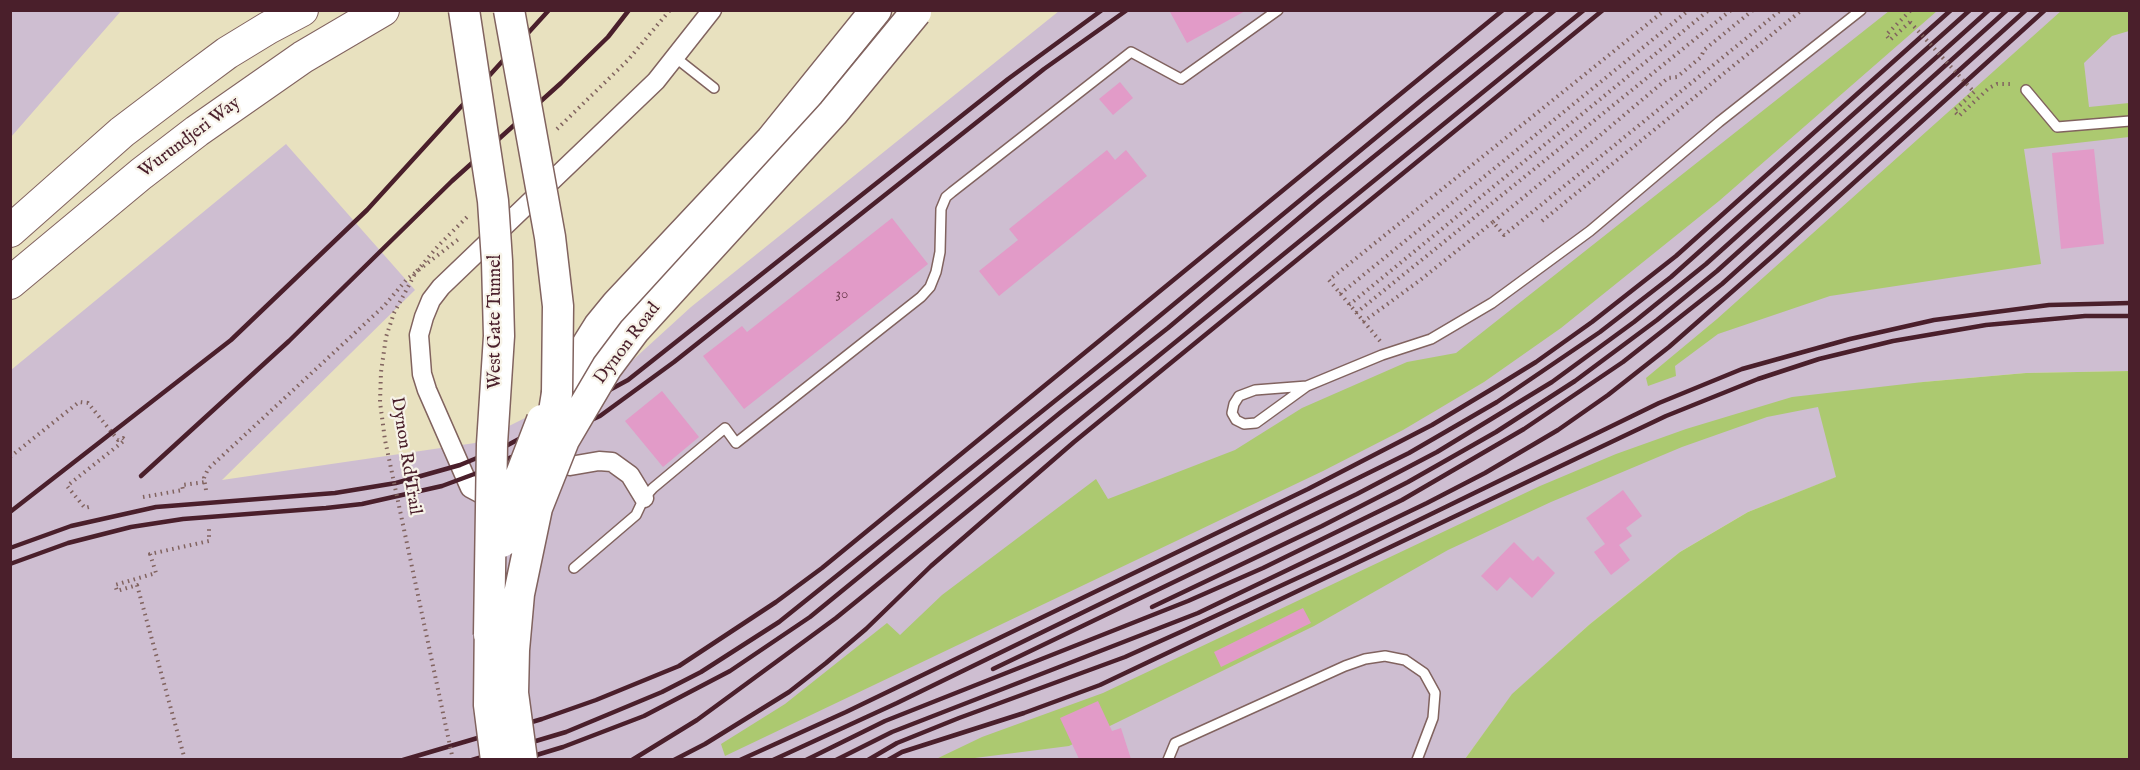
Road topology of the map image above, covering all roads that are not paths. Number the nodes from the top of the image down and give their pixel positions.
1 (302, 10) edge
2 (383, 10) edge
3 (464, 10) edge
4 (509, 10) edge
5 (712, 10) edge
6 (876, 10) edge
7 (1278, 10) edge
8 (1862, 10) edge
9 (917, 11) edge
10 (279, 19) edge
11 (676, 58) junction
12 (714, 87) dead end
13 (2026, 90) road end
14 (2130, 121) edge
15 (10, 231) edge
16 (10, 283) edge
17 (1307, 386) junction
18 (557, 393) junction
19 (570, 466) dead end
20 (484, 496) dead end
21 (644, 498) junction
22 (537, 508) junction
23 (574, 568) dead end
24 (489, 635) junction
25 (496, 759) edge
26 (522, 759) edge
27 (1168, 759) edge
28 (1418, 759) edge

1 - 10 highway
2 - 16 highway, Wurundjeri Way
3 - 24 main road, West Gate Tunnel, bridge
4 - 18 main road, bridge
5 - 11 street
6 - 18 main road, Dynon Road
7 - 21 lane
8 - 17 lane
9 - 22 main road, Dynon Road, bridge
10 - 15 highway
11 - 12 lane
11 - 20 street
13 - 14 lane
17 - 17 lane
18 - 22 main road, bridge
18 - 24 main road, Dynon Road, bridge
19 - 21 street
21 - 23 lane
22 - 26 main road, Dynon Road, bridge
24 - 25 main road, Dynon Road, bridge
27 - 28 lane

